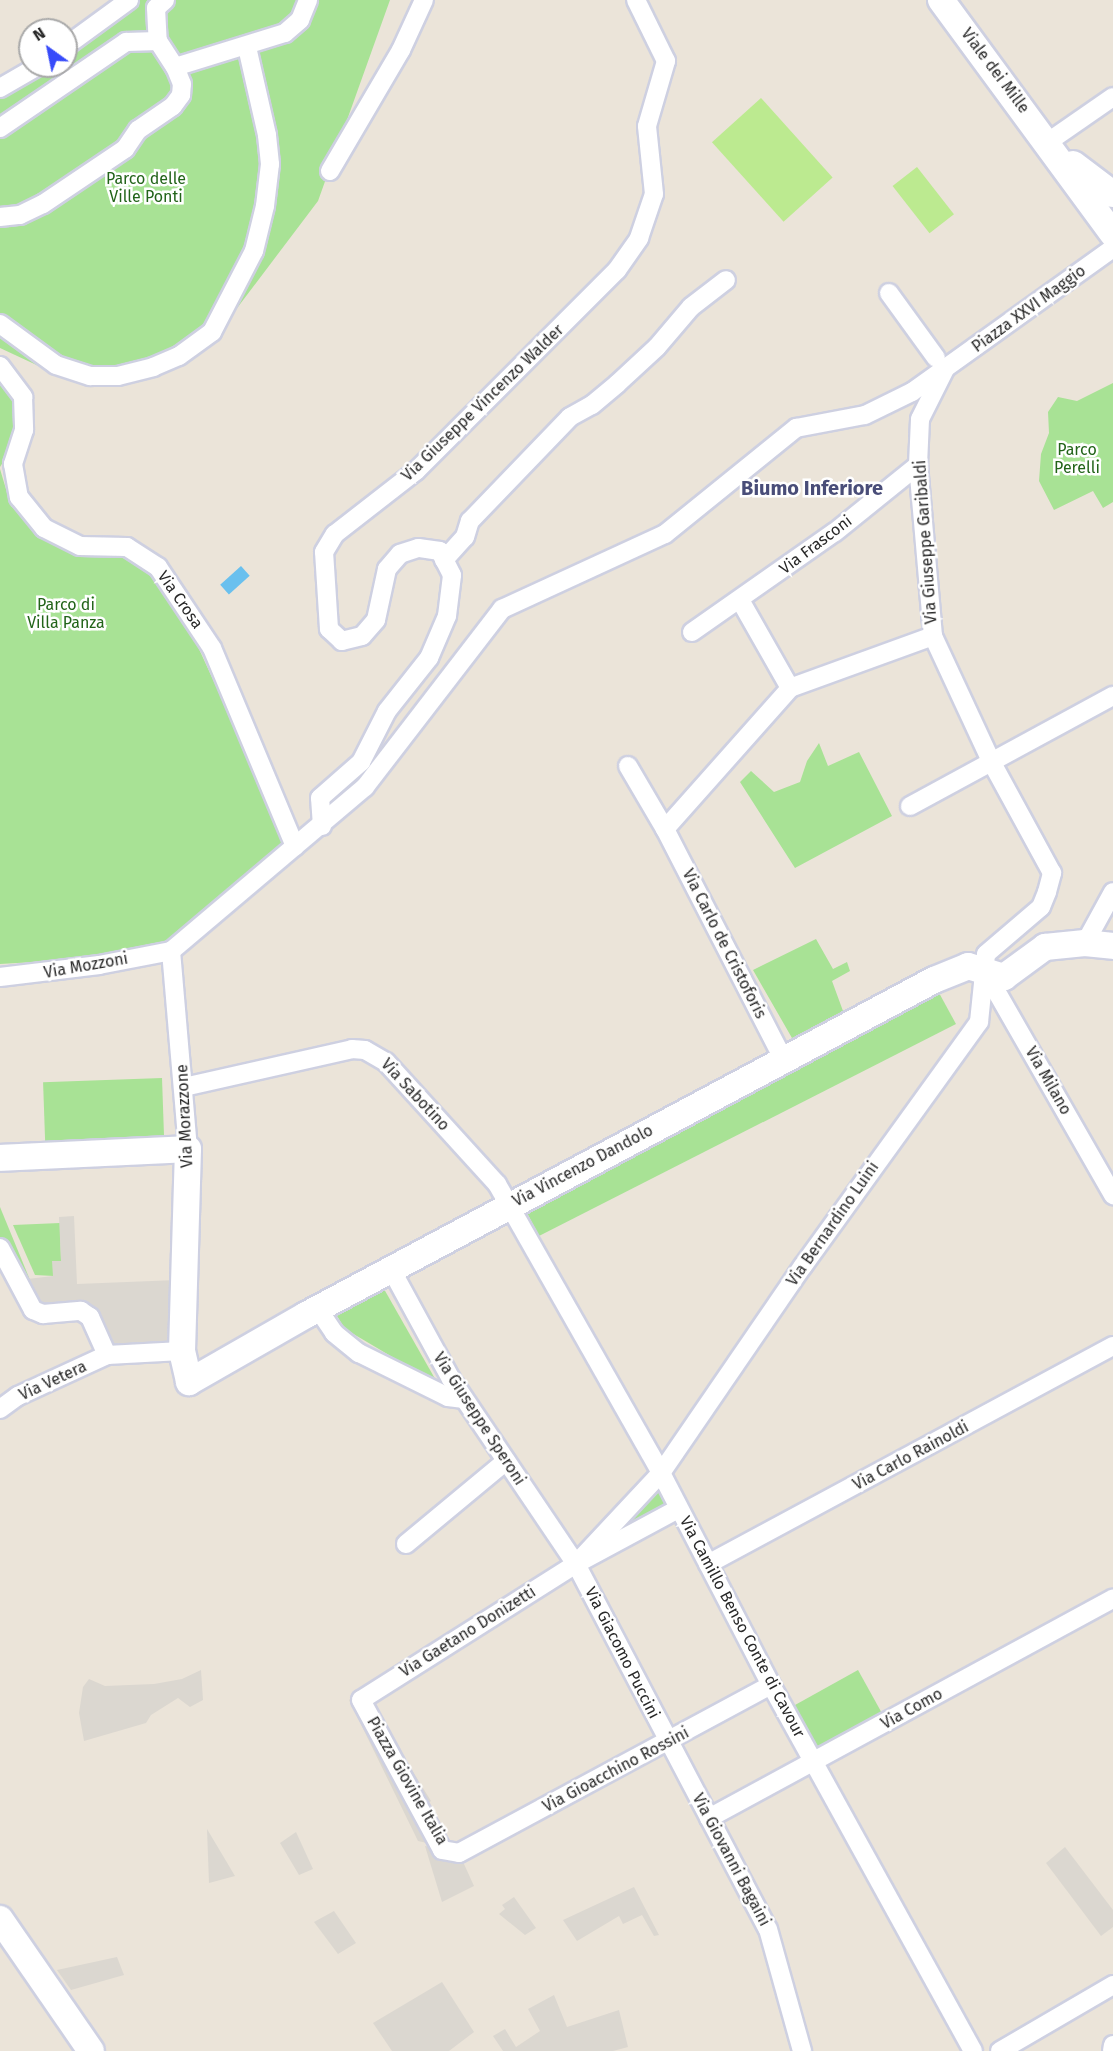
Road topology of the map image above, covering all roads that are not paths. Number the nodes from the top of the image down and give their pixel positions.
1 (129, 0) edge
2 (165, 0) edge
3 (308, 0) edge
4 (424, 0) edge
5 (636, 0) edge
6 (941, 0) edge
7 (78, 37) edge
8 (158, 41) junction
9 (247, 47) junction
10 (175, 67) junction
11 (18, 78) edge
12 (0, 88) edge
13 (1113, 97) edge
14 (0, 128) edge
15 (1048, 142) junction
16 (330, 171) dead end
17 (1103, 193) edge
18 (20, 215) junction
19 (0, 217) edge
20 (0, 226) edge
21 (1108, 227) edge
22 (1113, 248) edge
23 (726, 280) dead end
24 (889, 293) dead end
25 (0, 324) edge
26 (941, 365) junction
27 (0, 366) edge
28 (920, 419) joint
29 (918, 465) junction
30 (444, 560) junction
31 (734, 605) junction
32 (692, 632) dead end
33 (933, 636) junction
34 (790, 688) junction
35 (1113, 696) edge
36 (991, 761) junction
37 (628, 766) dead end
38 (910, 806) dead end
39 (660, 824) junction
40 (322, 826) junction
41 (296, 846) junction
42 (1113, 892) edge
43 (1085, 943) junction
44 (1113, 946) edge
45 (171, 951) junction
46 (983, 968) junction
47 (0, 977) edge
48 (783, 1059) junction
49 (184, 1087) junction
50 (188, 1149) junction
51 (0, 1158) edge
52 (1113, 1194) edge
53 (509, 1205) junction
54 (0, 1248) edge
55 (391, 1269) junction
56 (318, 1309) junction
57 (1113, 1346) edge
58 (182, 1351) junction
59 (107, 1355) junction
60 (189, 1382) joint
61 (464, 1399) junction
62 (0, 1409) edge
63 (506, 1461) junction
64 (661, 1473) junction
65 (678, 1509) junction
66 (406, 1544) dead end
67 (576, 1564) junction
68 (708, 1564) junction
69 (1113, 1599) edge
70 (771, 1685) junction
71 (361, 1700) joint
72 (669, 1742) junction
73 (815, 1761) junction
74 (710, 1818) junction
75 (459, 1853) joint
76 (0, 1918) edge
77 (1113, 1985) edge
78 (1113, 2045) edge
79 (91, 2051) edge
80 (801, 2051) edge
81 (973, 2051) edge
82 (1000, 2051) edge
83 (1112, 2051) edge

1 - 7 street
2 - 8 street
3 - 9 street
4 - 16 street
5 - 30 street, Via Giuseppe Vincenzo Walder
6 - 15 street, Viale dei Mille
8 - 10 street
8 - 14 street
9 - 10 street
9 - 25 street
10 - 18 street
11 - 12 street
13 - 15 street
15 - 17 street, Viale dei Mille
17 - 21 street, Viale dei Mille
18 - 19 street
18 - 20 street
22 - 26 street, Piazza XXVI Maggio
23 - 30 street
24 - 26 street
26 - 28 street, Piazza XXVI Maggio
26 - 40 street, Piazza XXVI Maggio
27 - 41 street, Via Crosa
28 - 29 street, Via Giuseppe Garibaldi
29 - 31 street, Via Frasconi
29 - 33 street, Via Giuseppe Garibaldi
30 - 40 street
31 - 32 street, Via Frasconi
31 - 34 street
33 - 34 street
33 - 36 street, Via Giuseppe Garibaldi
34 - 39 street
35 - 36 street
36 - 38 street
36 - 46 street, Via Giuseppe Garibaldi
37 - 39 street, Via Carlo de Cristoforis
39 - 48 street, Via Carlo de Cristoforis
40 - 41 street
41 - 45 street
42 - 43 street
43 - 44 street
43 - 46 street, Via Vincenzo Dandolo
45 - 47 street, Via Mozzoni
45 - 49 street, Via Morazzone
46 - 48 street, Via Vincenzo Dandolo
46 - 52 street, Via Milano
46 - 64 street, Via Bernardino Luini
48 - 53 street, Via Vincenzo Dandolo
49 - 50 street, Via Morazzone
49 - 53 street, Via Sabotino
50 - 51 street
50 - 58 street, Via Morazzone
53 - 55 street, Via Vincenzo Dandolo
53 - 64 street, Via Camillo Benso Conte di Cavour
54 - 59 street
55 - 56 street, Via Vincenzo Dandolo
55 - 61 street, Via Giuseppe Speroni
56 - 60 street, Via Vincenzo Dandolo
56 - 61 street
57 - 68 street, Via Carlo Rainoldi
58 - 59 street
58 - 60 street, Via Morazzone
59 - 62 street, Via Vetera
61 - 63 street, Via Giuseppe Speroni
63 - 66 street
63 - 67 street, Via Giuseppe Speroni
64 - 65 street, Via Camillo Benso Conte di Cavour
64 - 67 street, Via Bernardino Luini
65 - 67 street
65 - 68 street, Via Camillo Benso Conte di Cavour
67 - 71 street, Via Gaetano Donizetti
67 - 72 street, Via Giacomo Puccini
68 - 70 street, Via Camillo Benso Conte di Cavour
69 - 73 street, Via Como
70 - 72 street, Via Gioacchino Rossini
70 - 73 street, Via Camillo Benso Conte di Cavour
71 - 75 street, Piazza Giovine Italia
72 - 74 street, Via Giovanni Bagaini
72 - 75 street, Via Gioacchino Rossini
73 - 74 street, Via Como
73 - 81 street, Via Camillo Benso Conte di Cavour
74 - 80 street, Via Giovanni Bagaini
76 - 79 street
77 - 82 street
78 - 83 street

